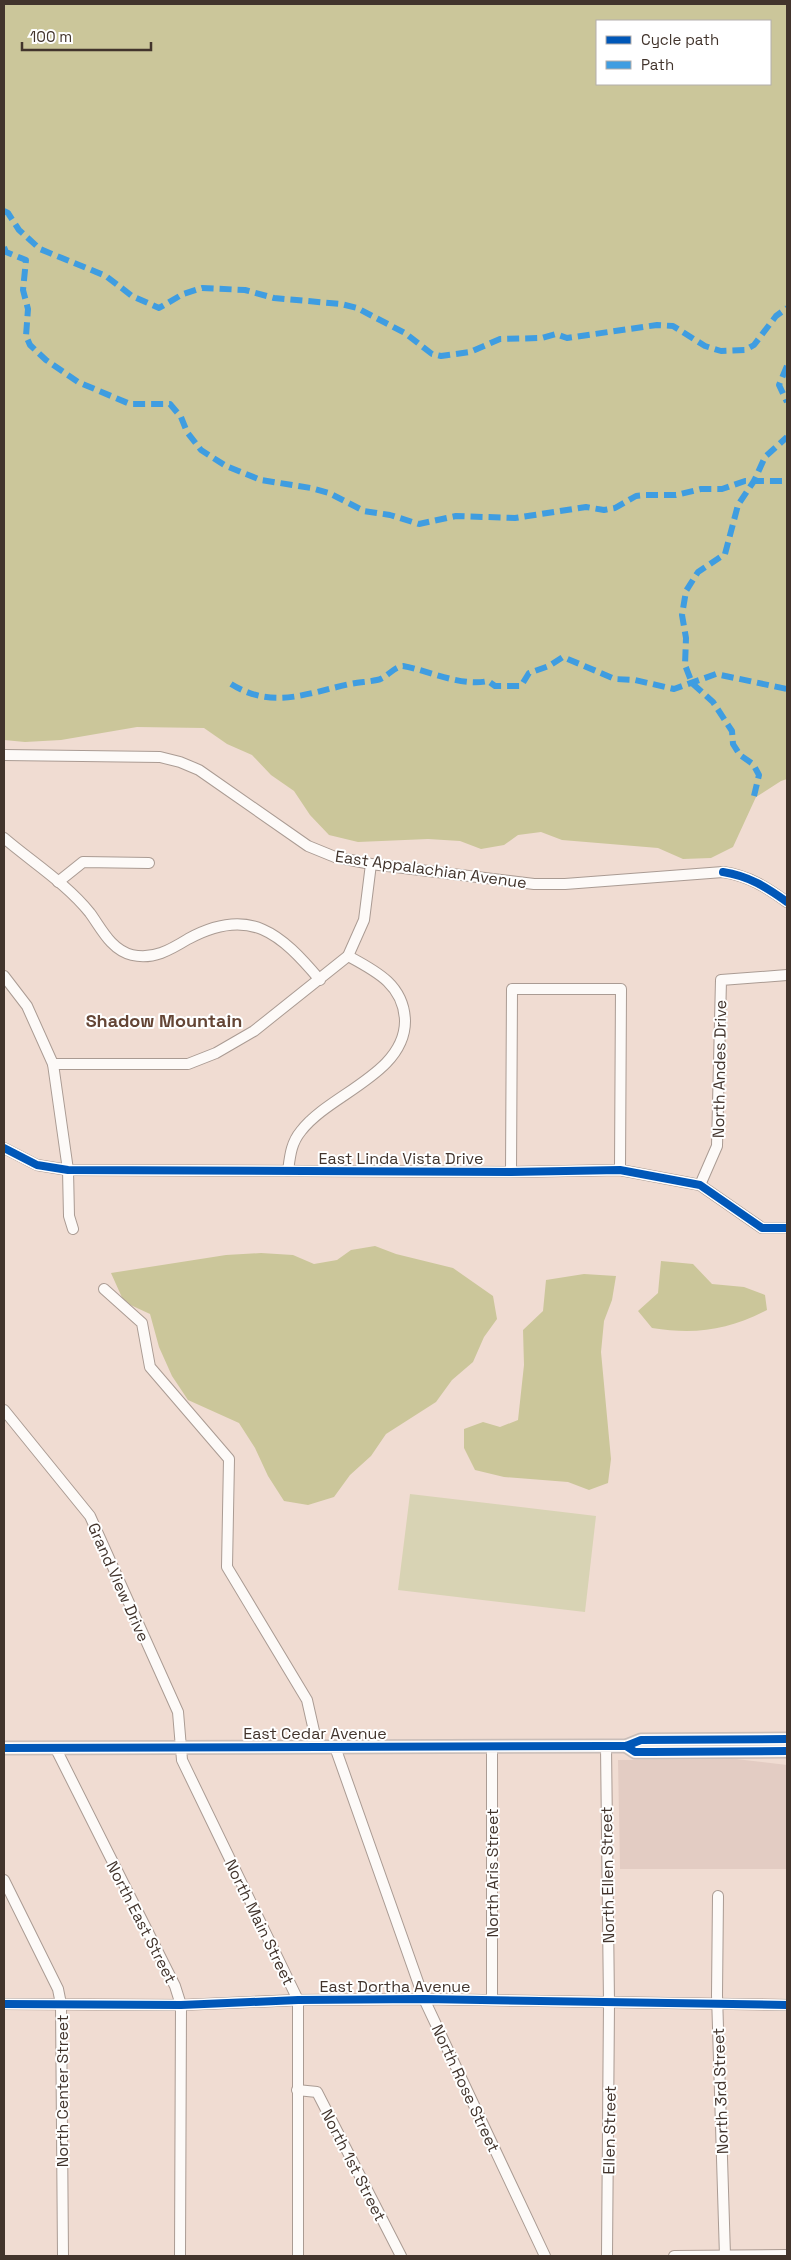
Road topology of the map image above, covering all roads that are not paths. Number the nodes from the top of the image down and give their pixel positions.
1 (4, 755) edge
2 (4, 838) edge
3 (149, 863) dead end
4 (371, 864) junction
5 (58, 882) junction
6 (787, 902) edge
7 (348, 956) junction
8 (787, 975) edge
9 (4, 976) edge
10 (320, 980) junction
11 (54, 1064) junction
12 (4, 1148) edge
13 (68, 1170) junction
14 (620, 1170) junction
15 (288, 1171) junction
16 (511, 1172) junction
17 (700, 1185) junction
18 (787, 1228) edge
19 (72, 1229) dead end
20 (104, 1288) dead end
21 (4, 1410) edge
22 (787, 1740) edge
23 (492, 1746) junction
24 (606, 1746) junction
25 (626, 1746) junction
26 (181, 1747) junction
27 (335, 1747) junction
28 (4, 1748) edge
29 (314, 1748) junction
30 (56, 1749) junction
31 (787, 1751) edge
32 (770, 1752) junction
33 (787, 1756) edge
34 (4, 1880) edge
35 (718, 1896) dead end
36 (298, 2000) junction
37 (424, 2000) junction
38 (492, 2000) junction
39 (610, 2003) junction
40 (4, 2004) edge
41 (61, 2004) junction
42 (181, 2005) junction
43 (717, 2005) junction
44 (787, 2005) edge
45 (297, 2090) junction
46 (724, 2255) edge
47 (787, 2255) edge
48 (63, 2256) edge
49 (180, 2256) edge
50 (298, 2256) edge
51 (401, 2256) edge
52 (545, 2256) edge
53 (607, 2256) edge
54 (674, 2256) edge

1 - 4 street, East Appalachian Avenue
2 - 5 street
3 - 5 street
4 - 6 street, East Appalachian Avenue
4 - 7 street
5 - 10 street
7 - 10 street
7 - 15 street
8 - 17 street, North Andes Drive
9 - 11 street
10 - 11 street
11 - 13 street
12 - 13 street, East Linda Vista Drive
13 - 15 street, East Linda Vista Drive
13 - 19 street
14 - 16 street, East Linda Vista Drive
14 - 16 street
14 - 17 street, East Linda Vista Drive
15 - 16 street, East Linda Vista Drive
17 - 18 street, East Linda Vista Drive
20 - 29 street
21 - 26 street, Grand View Drive
22 - 25 main road, East Cedar Avenue
23 - 24 main road, East Cedar Avenue
23 - 27 main road, East Cedar Avenue
23 - 38 street, North Aris Street
24 - 25 main road, East Cedar Avenue
24 - 39 street, North Ellen Street
25 - 32 main road, East Cedar Avenue
26 - 29 main road, East Cedar Avenue
26 - 30 main road, East Cedar Avenue
26 - 36 street, North Main Street
27 - 29 main road, East Cedar Avenue
27 - 37 street, North Rose Street
28 - 30 main road, East Cedar Avenue
30 - 42 street, North East Street
31 - 32 main road, East Cedar Avenue
32 - 33 main road
34 - 41 street, North Center Street
35 - 43 street, North 3rd Street
36 - 37 street, East Dortha Avenue
36 - 42 street, East Dortha Avenue
36 - 45 street, North Main Street
37 - 38 street, East Dortha Avenue
37 - 52 street, North Rose Street
38 - 39 street, East Dortha Avenue
39 - 43 street, East Dortha Avenue
39 - 53 street, Ellen Street
40 - 41 street, East Dortha Avenue
41 - 42 street, East Dortha Avenue
41 - 48 street, North Center Street
42 - 49 street, North East Street
43 - 44 street, East Dortha Avenue
43 - 46 street, North 3rd Street
45 - 50 street, North Main Street
45 - 51 street, North 1st Street
46 - 47 street
46 - 54 street

